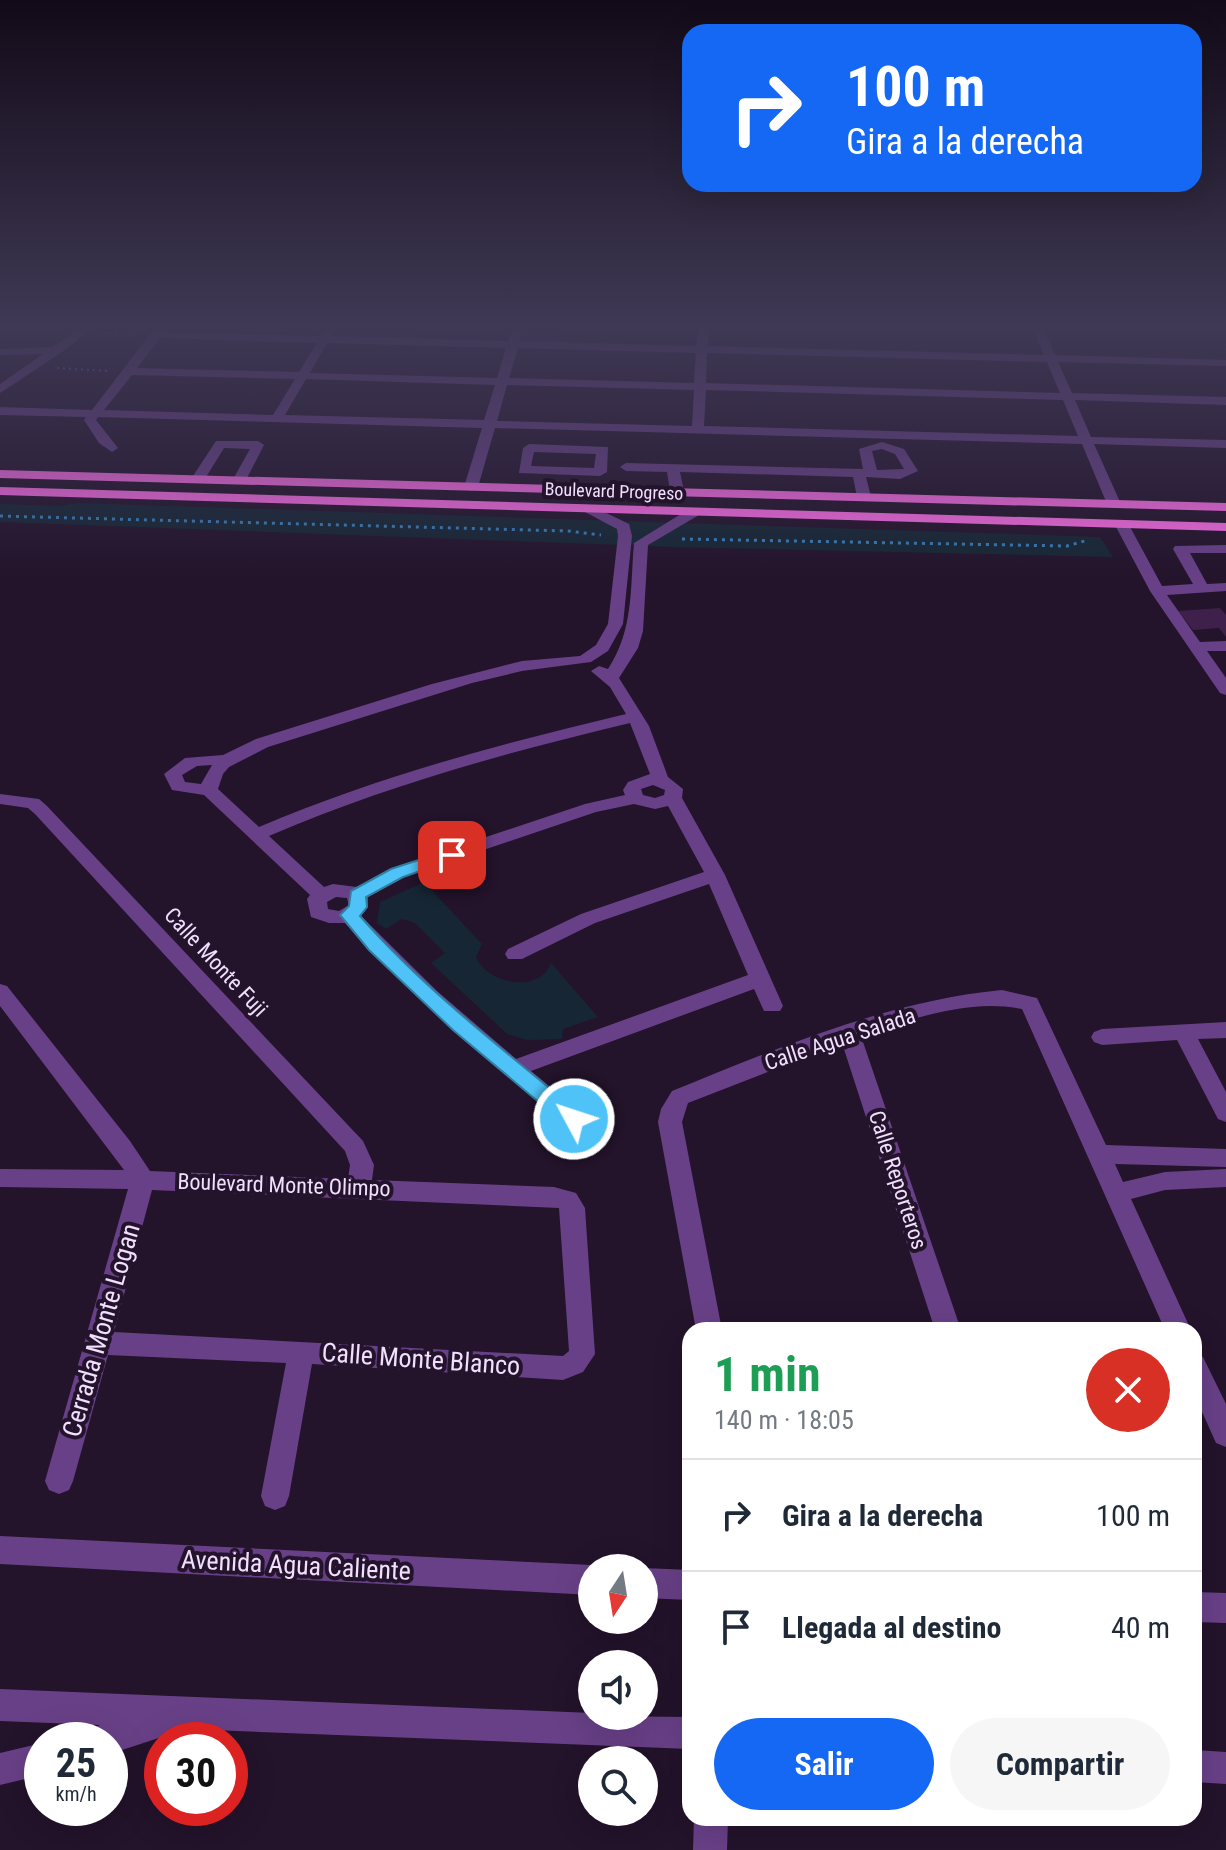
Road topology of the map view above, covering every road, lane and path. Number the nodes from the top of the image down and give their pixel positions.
1 (96, 410) edge
2 (282, 410) edge
3 (493, 410) edge
4 (699, 410) edge
5 (1073, 410) edge
6 (0, 411) edge
7 (93, 414) junction
8 (277, 419) junction
9 (489, 424) junction
10 (698, 429) junction
11 (1086, 441) junction
12 (1226, 444) edge
13 (112, 448) dead end
14 (626, 467) dead end
15 (673, 468) junction
16 (552, 471) junction
17 (0, 474) edge
18 (198, 479) junction
19 (239, 481) junction
20 (471, 487) junction
21 (548, 488) junction
22 (0, 491) edge
23 (677, 491) junction
24 (864, 497) junction
25 (1114, 504) junction
26 (1226, 507) edge
27 (590, 509) junction
28 (694, 512) junction
29 (0, 516) edge
30 (1056, 522) junction
31 (1122, 525) junction
32 (1165, 525) junction
33 (1226, 527) edge
34 (1089, 540) dead end
35 (1226, 549) edge
36 (632, 550) junction
37 (1226, 587) edge
38 (1202, 588) junction
39 (1157, 591) junction
40 (614, 630) junction
41 (635, 631) junction
42 (1226, 646) edge
43 (1195, 647) junction
44 (575, 662) junction
45 (611, 678) junction
46 (1226, 690) edge
47 (634, 717) junction
48 (227, 760) junction
49 (660, 780) junction
50 (209, 790) junction
51 (635, 798) junction
52 (673, 798) junction
53 (0, 799) edge
54 (256, 835) junction
55 (715, 875) junction
56 (353, 905) junction
57 (515, 954) dead end
58 (759, 979) junction
59 (0, 991) edge
60 (772, 1006) dead end
61 (1226, 1030) edge
62 (849, 1031) junction
63 (1183, 1031) junction
64 (1102, 1037) dead end
65 (513, 1069) junction
66 (1226, 1113) edge
67 (574, 1119) dead end
68 (1098, 1154) junction
69 (1155, 1154) junction
70 (1226, 1158) edge
71 (1226, 1178) edge
72 (0, 1179) edge
73 (143, 1180) junction
74 (1165, 1181) junction
75 (359, 1189) junction
76 (1115, 1194) junction
77 (567, 1200) joint
78 (708, 1322) edge
79 (945, 1322) edge
80 (1174, 1322) edge
81 (99, 1343) junction
82 (301, 1352) junction
83 (1202, 1382) edge
84 (1226, 1434) edge
85 (59, 1481) dead end
86 (275, 1496) dead end
87 (0, 1550) edge
88 (578, 1579) edge
89 (658, 1584) edge
90 (682, 1585) edge
91 (1202, 1607) edge
92 (1226, 1608) edge
93 (0, 1705) edge
94 (189, 1713) junction
95 (128, 1732) edge
96 (682, 1733) edge
97 (24, 1763) edge
98 (1202, 1766) edge
99 (1226, 1768) edge
100 (0, 1769) edge
101 (711, 1826) edge
102 (710, 1850) edge

1 - 7 street
2 - 8 street
3 - 9 street
4 - 10 street
5 - 11 street
6 - 7 street
7 - 8 street
7 - 13 street
8 - 9 street
9 - 10 street
9 - 20 street
10 - 11 street
11 - 12 street
11 - 25 street
14 - 15 street
15 - 23 street
15 - 24 street
16 - 16 street
16 - 21 street
17 - 18 main road, Boulevard Progreso
18 - 19 main road, Boulevard Progreso
18 - 19 street
19 - 20 main road, Boulevard Progreso
20 - 21 main road, Boulevard Progreso
21 - 23 main road, Boulevard Progreso
22 - 27 main road, Boulevard Progreso
23 - 24 main road, Boulevard Progreso
24 - 25 main road, Boulevard Progreso
25 - 26 main road, Boulevard Progreso
25 - 30 main road
25 - 32 main road
27 - 28 main road, Boulevard Progreso
27 - 36 street
28 - 30 main road, Boulevard Progreso
28 - 36 street
29 - 36 path
30 - 31 main road, Boulevard Progreso
31 - 32 main road, Boulevard Progreso
31 - 39 street
32 - 33 main road, Boulevard Progreso
34 - 36 path
35 - 38 street
36 - 40 street
36 - 41 street
37 - 38 street
38 - 39 street
39 - 43 street
40 - 41 street
40 - 44 street
41 - 45 street
42 - 43 street
43 - 46 street
44 - 45 street
44 - 48 street
45 - 47 street
47 - 49 street
47 - 54 street
48 - 50 street
48 - 50 street
49 - 51 street
49 - 52 street
50 - 54 street
51 - 52 street
51 - 56 street
52 - 55 street
53 - 75 street, Calle Monte Fuji
54 - 56 street
55 - 57 street
55 - 58 street
56 - 65 street
58 - 60 street
58 - 65 street
59 - 73 street
61 - 63 street
62 - 68 street, Calle Agua Salada
62 - 78 street, Calle Agua Salada
62 - 79 street, Calle Reporteros
63 - 64 street
63 - 66 street
65 - 67 street
68 - 69 street
68 - 76 street
69 - 70 street
69 - 74 street
71 - 74 street
72 - 73 street, Boulevard Monte Olimpo
73 - 75 street, Boulevard Monte Olimpo
73 - 81 street, Cerrada Monte Logan
74 - 76 street
75 - 77 street, Boulevard Monte Olimpo
76 - 80 street
77 - 82 street, Calle Monte Blanco
81 - 82 street, Calle Monte Blanco
81 - 85 street, Cerrada Monte Logan
82 - 86 street
83 - 84 street
87 - 88 street, Avenida Agua Caliente
89 - 90 street
91 - 92 street
93 - 94 street
94 - 95 street
94 - 96 street
97 - 100 street
98 - 99 street
101 - 102 street

